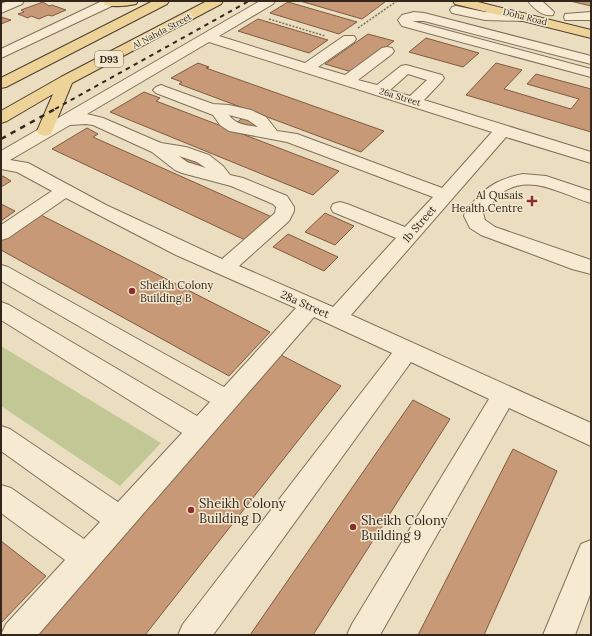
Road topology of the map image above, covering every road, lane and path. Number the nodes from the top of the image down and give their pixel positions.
1 (12, 1) edge
2 (18, 1) edge
3 (82, 1) edge
4 (132, 1) edge
5 (163, 1) edge
6 (198, 1) edge
7 (217, 1) edge
8 (269, 1) edge
9 (503, 1) edge
10 (534, 1) edge
11 (102, 4) edge
12 (450, 5) edge
13 (1, 8) edge
14 (548, 12) junction
15 (249, 13) junction
16 (591, 16) edge
17 (570, 17) junction
18 (436, 19) junction
19 (591, 22) edge
20 (591, 34) edge
21 (208, 37) junction
22 (332, 38) dead end
23 (351, 40) dead end
24 (390, 52) dead end
25 (1, 54) edge
26 (591, 60) edge
27 (310, 69) junction
28 (81, 73) junction
29 (591, 73) edge
30 (66, 80) junction
31 (351, 82) junction
32 (1, 84) edge
33 (161, 90) dead end
34 (379, 91) junction
35 (413, 102) junction
36 (1, 118) edge
37 (65, 120) junction
38 (503, 130) junction
39 (45, 131) junction
40 (13, 158) edge
41 (591, 158) edge
42 (1, 164) edge
43 (66, 190) junction
44 (445, 195) junction
45 (591, 197) edge
46 (340, 208) dead end
47 (1, 234) edge
48 (409, 236) junction
49 (591, 267) edge
50 (224, 268) junction
51 (1, 272) edge
52 (311, 306) junction
53 (1, 310) edge
54 (336, 318) junction
55 (406, 351) junction
56 (504, 394) junction
57 (227, 400) junction
58 (200, 430) junction
59 (591, 435) edge
60 (1, 437) edge
61 (1, 497) edge
62 (120, 520) junction
63 (591, 554) edge
64 (86, 558) junction
65 (17, 635) edge
66 (194, 635) edge
67 (363, 635) edge
68 (559, 635) edge

1 - 13 street
2 - 13 street
3 - 11 street
4 - 11 main road
5 - 32 main road, D93
6 - 28 main road
7 - 28 main road, Al Nahda Street / D93
8 - 15 street
9 - 14 main road, Doha Road
10 - 14 street
11 - 25 street
12 - 18 street
12 - 20 main road, Doha Road
14 - 17 main road, Doha Road
15 - 21 street
15 - 22 path
16 - 17 street
17 - 19 main road, Doha Road
18 - 26 street
18 - 29 street
21 - 27 street, 26a Street
21 - 37 street
23 - 27 street
24 - 31 street
27 - 31 street, 26a Street
28 - 30 main road, Al Nahda Street / D93
30 - 36 main road, Al Nahda Street / D93
30 - 39 main road
31 - 34 street, 26a Street
33 - 44 street
34 - 35 street, 26a Street
34 - 35 street
35 - 38 street, 26a Street
37 - 39 street
37 - 50 street
38 - 41 street, 26a Street
38 - 44 street, 1b Street
39 - 40 street
40 - 42 street, 28a Street
40 - 43 street, 28a Street
43 - 47 street
43 - 50 street, 28a Street
44 - 48 street, 1b Street
45 - 49 street
46 - 48 street
48 - 54 street, 1b Street
50 - 52 street, 28a Street
51 - 57 street
52 - 54 street, 28a Street
52 - 57 street
53 - 58 street
54 - 55 street, 28a Street
55 - 56 street, 28a Street
55 - 66 street
56 - 59 street, 28a Street
56 - 67 street
57 - 58 street
58 - 62 street
60 - 62 street
61 - 64 street
62 - 64 street
63 - 68 street
64 - 65 street

